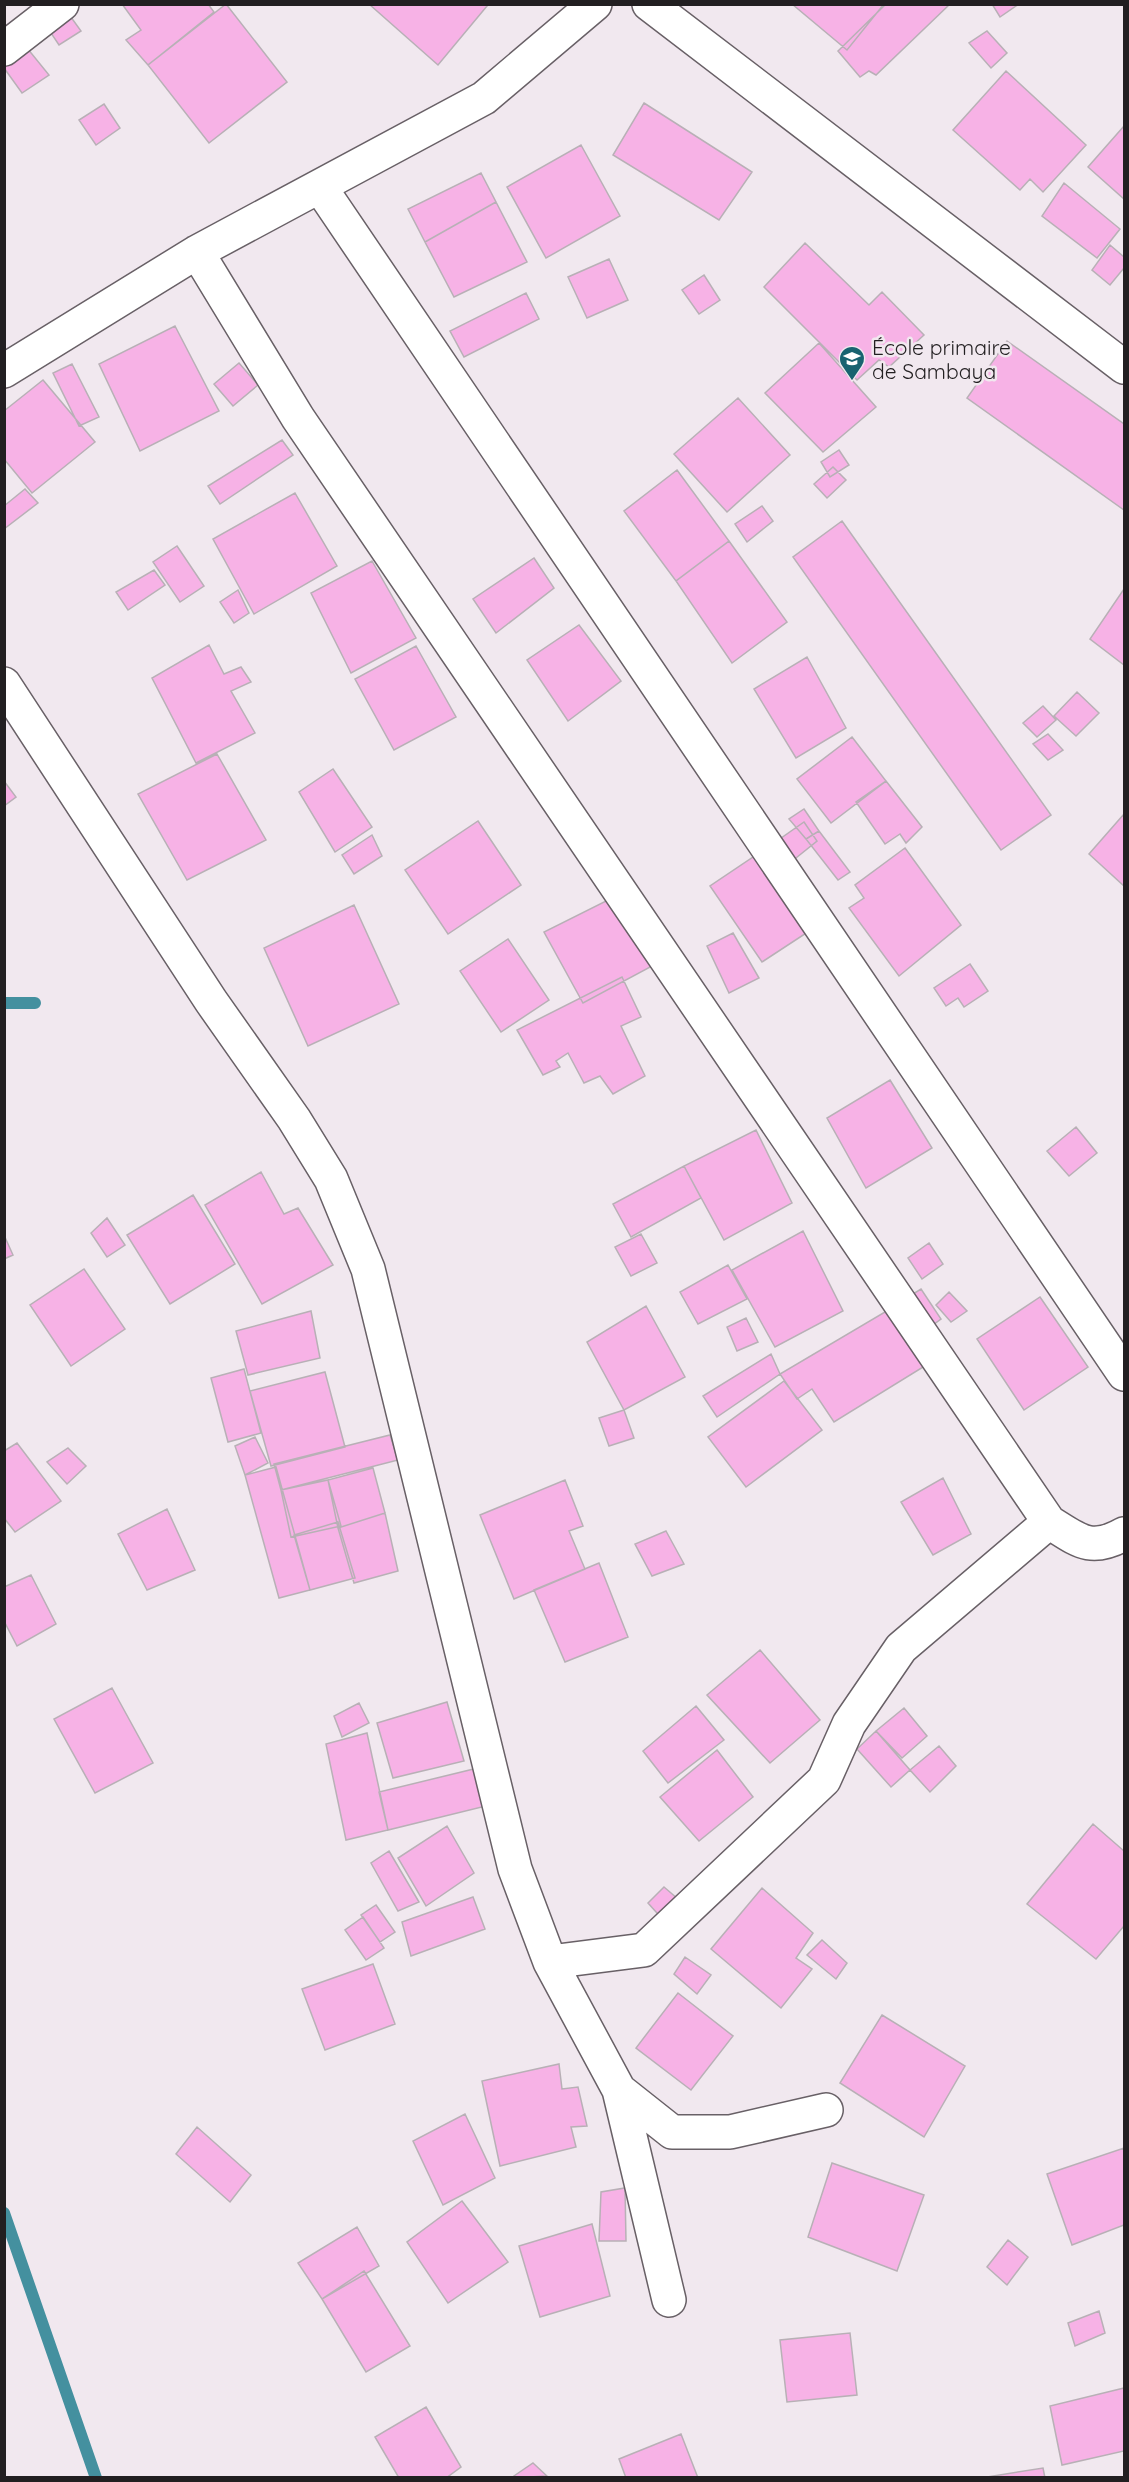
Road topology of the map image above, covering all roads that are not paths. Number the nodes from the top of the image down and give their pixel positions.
1 (62, 4) edge
2 (595, 4) edge
3 (649, 4) edge
4 (4, 49) edge
5 (320, 187) junction
6 (197, 252) junction
7 (1125, 367) edge
8 (4, 371) edge
9 (4, 684) edge
10 (1125, 1374) edge
11 (1049, 1522) junction
12 (1125, 1534) edge
13 (550, 1962) junction
14 (619, 2090) junction
15 (826, 2110) dead end
16 (669, 2300) dead end

1 - 4 street
2 - 5 street
3 - 7 street
5 - 6 street
5 - 10 street
6 - 8 street
6 - 11 street
9 - 13 street
11 - 12 street
11 - 13 street
13 - 14 street
14 - 15 street
14 - 16 street

